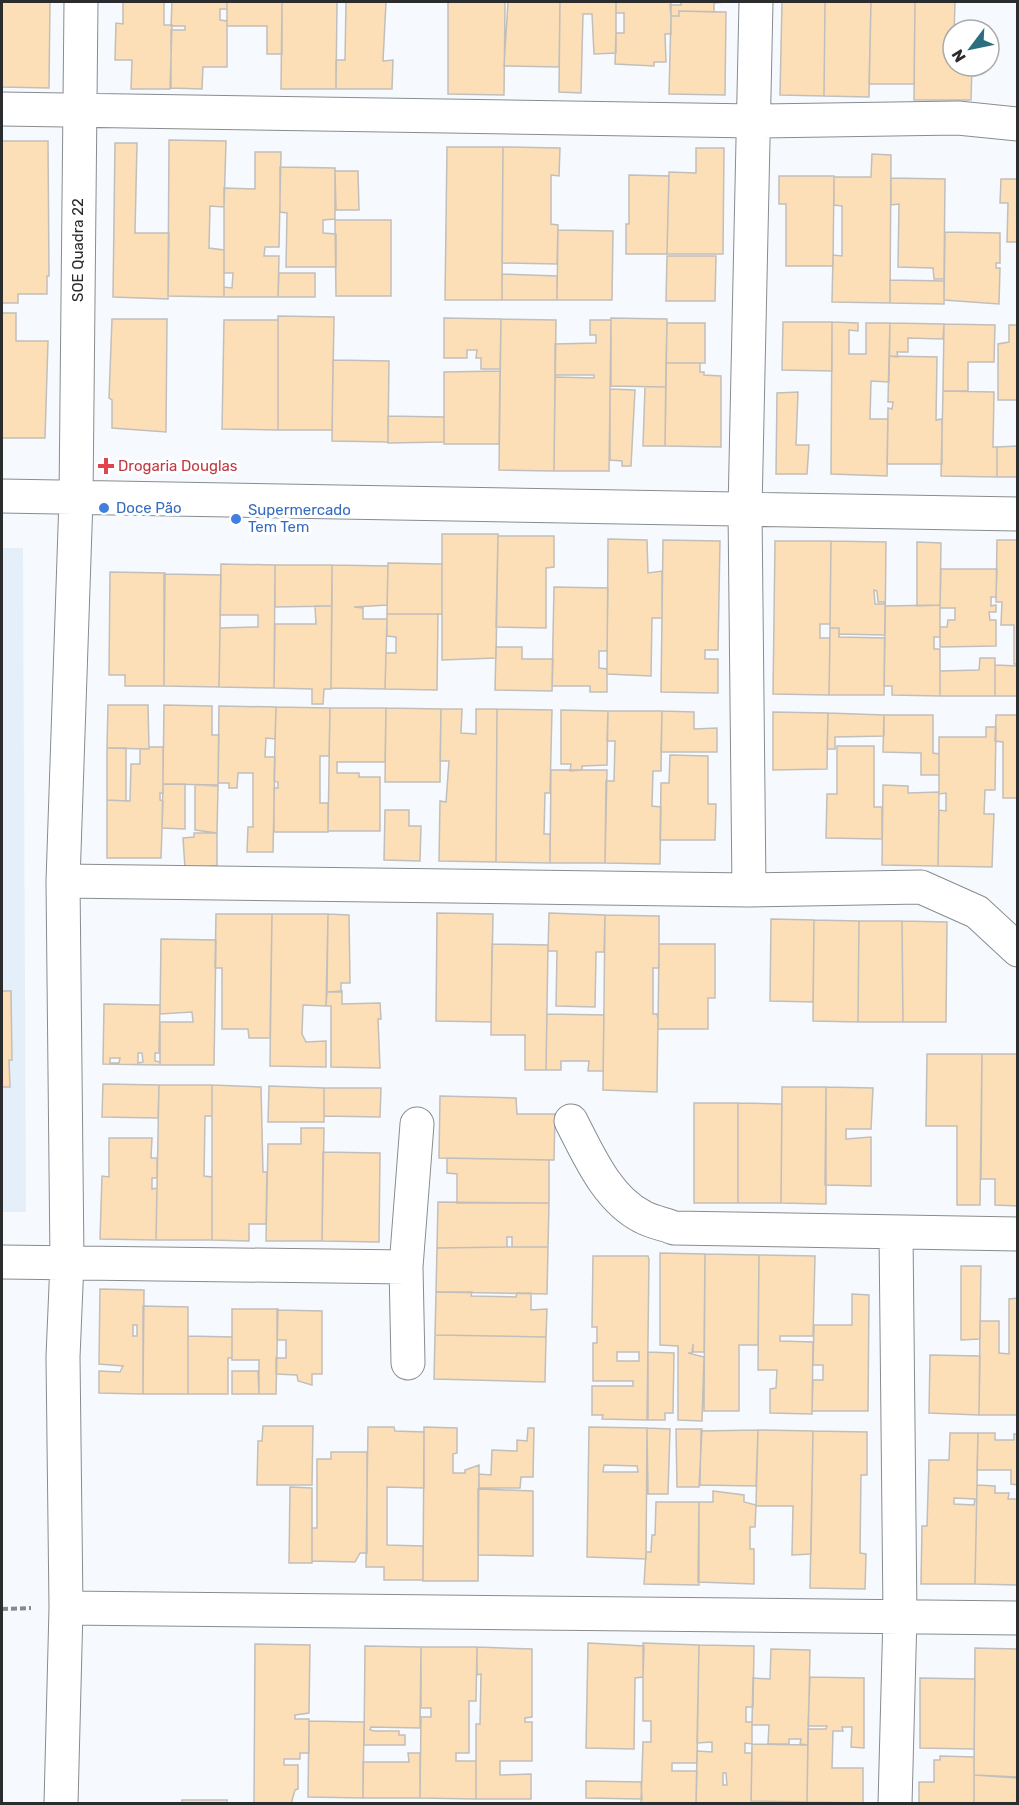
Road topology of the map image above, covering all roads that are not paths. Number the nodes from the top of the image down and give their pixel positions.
1 (81, 2) edge
2 (756, 2) edge
3 (2, 109) edge
4 (79, 112) junction
5 (754, 121) junction
6 (1017, 124) edge
7 (2, 496) edge
8 (76, 499) junction
9 (745, 510) junction
10 (1017, 514) edge
11 (63, 881) junction
12 (749, 890) junction
13 (1017, 950) edge
14 (571, 1121) dead end
15 (417, 1124) dead end
16 (896, 1233) junction
17 (1017, 1234) edge
18 (2, 1262) edge
19 (67, 1262) junction
20 (406, 1267) junction
21 (408, 1363) dead end
22 (66, 1608) junction
23 (900, 1615) junction
24 (1017, 1618) edge
25 (61, 1803) edge
26 (895, 1803) edge

1 - 4 street, SOE Quadra 22
2 - 5 street
3 - 4 street
4 - 5 street
4 - 8 street, SOE Quadra 22
5 - 6 street
5 - 9 street
7 - 8 street
8 - 9 street
8 - 11 street, SOE Quadra 22
9 - 10 street
9 - 12 street
11 - 12 street
11 - 19 street, SOE Quadra 22
12 - 13 street
14 - 16 street
15 - 20 street
16 - 17 street
16 - 23 street
18 - 19 street
19 - 20 street
19 - 22 street, SOE Quadra 22
20 - 21 street
22 - 23 street
22 - 25 street, SOE Quadra 22
23 - 24 street
23 - 26 street

